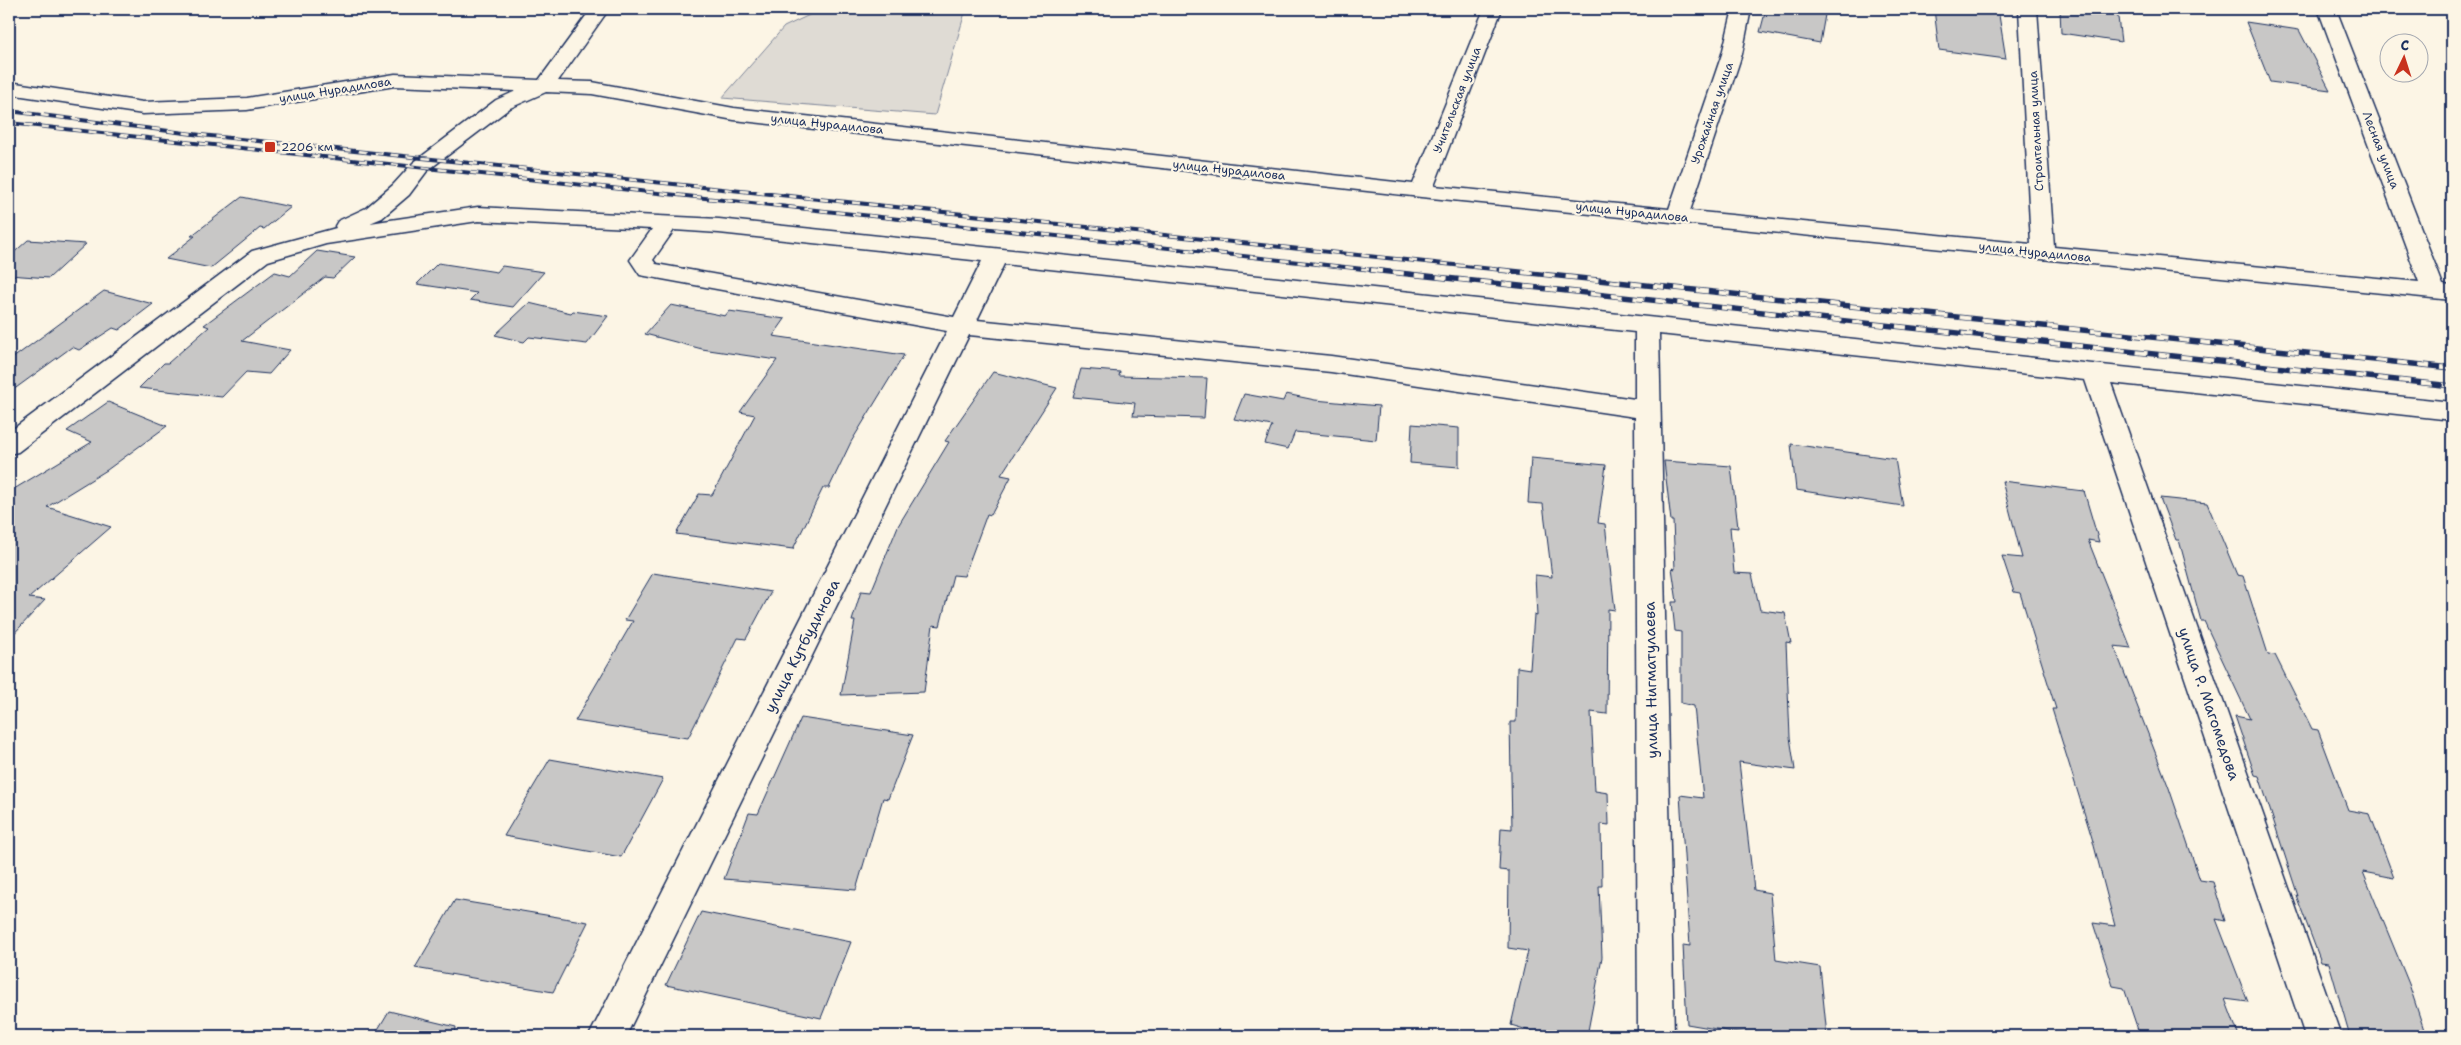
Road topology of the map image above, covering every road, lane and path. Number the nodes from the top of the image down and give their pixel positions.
1 (600, 9) edge
2 (1493, 9) edge
3 (1742, 9) edge
4 (2028, 9) edge
5 (2327, 9) edge
6 (545, 85) junction
7 (9, 88) edge
8 (1421, 191) junction
9 (1677, 217) junction
10 (668, 224) junction
11 (324, 237) junction
12 (2043, 252) junction
13 (997, 256) junction
14 (2443, 292) edge
15 (1647, 324) junction
16 (962, 326) junction
17 (2094, 372) junction
18 (1648, 410) junction
19 (2452, 411) edge
20 (9, 445) edge
21 (607, 1036) edge
22 (1656, 1036) edge
23 (2323, 1036) edge

1 - 6 street
2 - 8 street, Учительская улица
3 - 9 street, Урожайная улица
4 - 12 street, Строительная улица
5 - 14 street, Лесная улица
6 - 7 street, улица Нурадилова
6 - 8 street, улица Нурадилова
6 - 11 street
8 - 9 street, улица Нурадилова
9 - 12 street, улица Нурадилова
10 - 11 street
10 - 13 street
10 - 16 street
11 - 20 street
12 - 14 street, улица Нурадилова
13 - 15 street
13 - 16 street, улица Кутбудинова
15 - 17 street
15 - 18 street, улица Нигматулаева
16 - 18 street
16 - 21 street, улица Кутбудинова
17 - 19 street
17 - 23 street, улица Р. Магомедова
18 - 22 street, улица Нигматулаева

